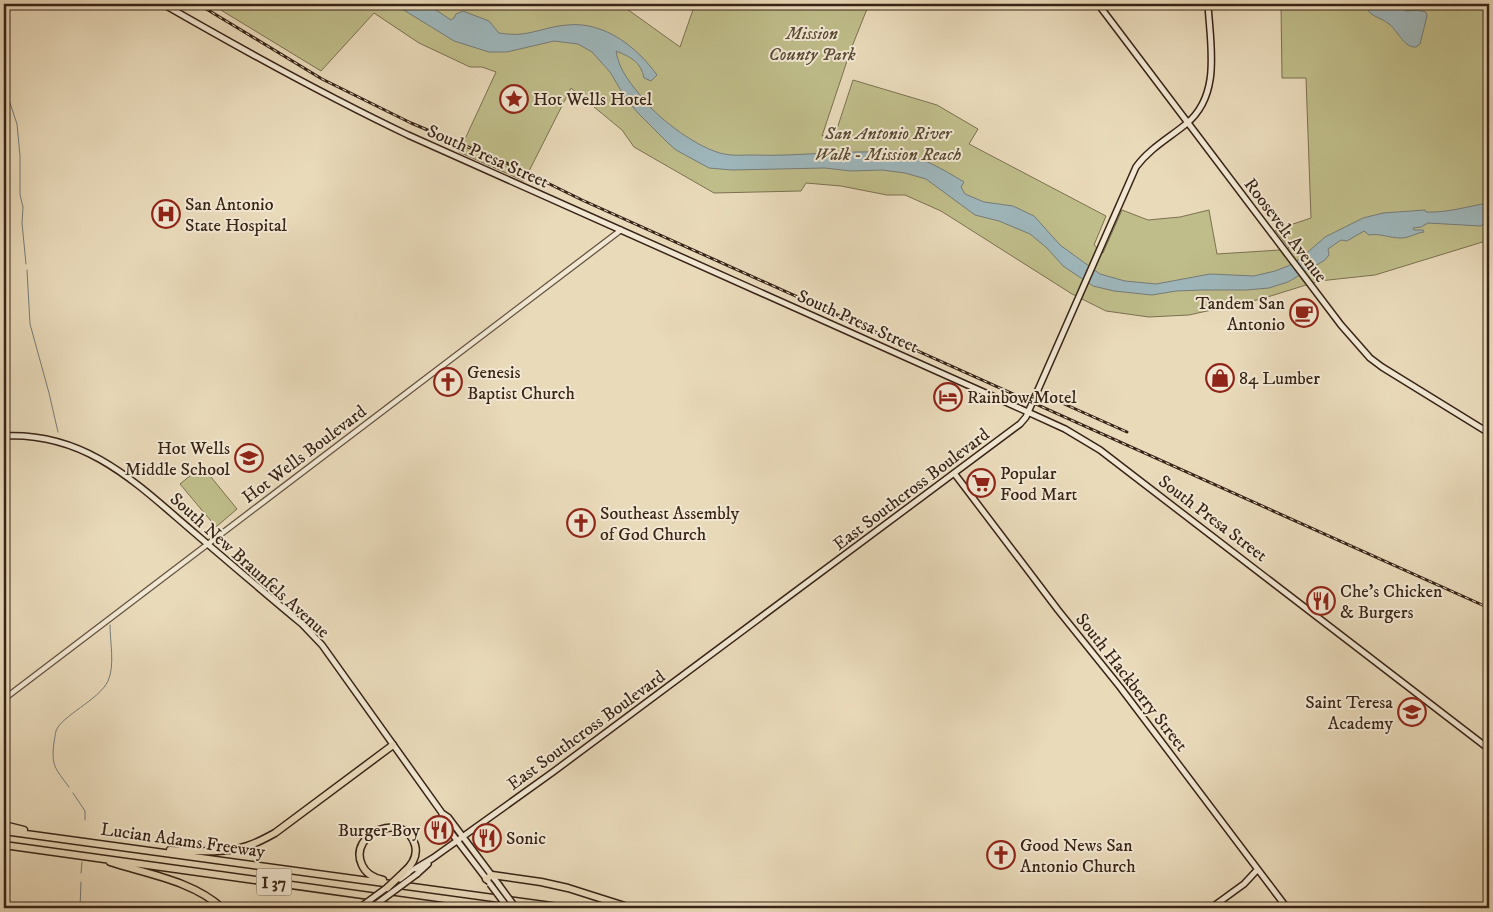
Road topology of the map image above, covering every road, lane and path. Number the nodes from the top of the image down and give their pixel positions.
1 (163, 4) edge
2 (1098, 4) edge
3 (1208, 4) edge
4 (1187, 123) junction
5 (621, 230) junction
6 (1027, 412) junction
7 (1489, 433) edge
8 (4, 436) edge
9 (954, 473) junction
10 (207, 544) junction
11 (4, 699) edge
12 (393, 745) junction
13 (1489, 749) edge
14 (442, 813) junction
15 (4, 825) edge
16 (4, 831) edge
17 (463, 837) junction
18 (55, 838) junction
19 (458, 841) junction
20 (4, 846) edge
21 (112, 846) junction
22 (92, 856) junction
23 (433, 858) junction
24 (1257, 870) junction
25 (406, 873) junction
26 (489, 880) junction
27 (401, 886) junction
28 (386, 888) joint
29 (421, 888) junction
30 (222, 908) edge
31 (359, 908) edge
32 (371, 908) edge
33 (456, 908) edge
34 (508, 908) edge
35 (516, 908) edge
36 (566, 908) edge
37 (631, 908) edge
38 (1211, 908) edge
39 (1288, 908) edge

1 - 5 main road, South Presa Street
2 - 4 main road, Roosevelt Avenue
3 - 4 main road, East Southcross Boulevard
4 - 6 main road, East Southcross Boulevard
4 - 7 main road, Roosevelt Avenue
5 - 6 main road, South Presa Street
5 - 10 street, Hot Wells Boulevard
6 - 9 main road, East Southcross Boulevard
6 - 13 main road, South Presa Street
8 - 10 main road, South New Braunfels Avenue
9 - 17 main road, East Southcross Boulevard
9 - 24 main road, South Hackberry Street
10 - 11 street, Hot Wells Boulevard
10 - 12 main road, South New Braunfels Avenue
12 - 14 main road, South New Braunfels Avenue
12 - 21 highway
14 - 17 main road, South New Braunfels Avenue
14 - 19 main road, South New Braunfels Avenue
15 - 18 highway
16 - 18 highway, Lucian Adams Freeway / I 37
17 - 19 main road, East Southcross Boulevard
17 - 26 main road, South New Braunfels Avenue
18 - 21 highway, Lucian Adams Freeway / I 37
19 - 23 main road, East Southcross Boulevard
19 - 26 main road, South New Braunfels Avenue
20 - 22 highway, Lucian Adams Freeway / I 37
21 - 27 highway, Lucian Adams Freeway / I 37
22 - 30 highway
22 - 33 highway, Lucian Adams Freeway / I 37
23 - 25 main road, East Southcross Boulevard
23 - 27 main road, East Southcross Boulevard, bridge
24 - 38 main road
24 - 39 main road, South Hackberry Street
25 - 28 highway, bridge
25 - 29 highway
26 - 34 main road, South New Braunfels Avenue, bridge
26 - 35 main road, South New Braunfels Avenue, bridge
26 - 37 highway
27 - 29 highway, Lucian Adams Freeway / I 37
27 - 32 main road, East Southcross Boulevard, bridge
28 - 31 main road, bridge
29 - 36 highway, Lucian Adams Freeway / I 37

